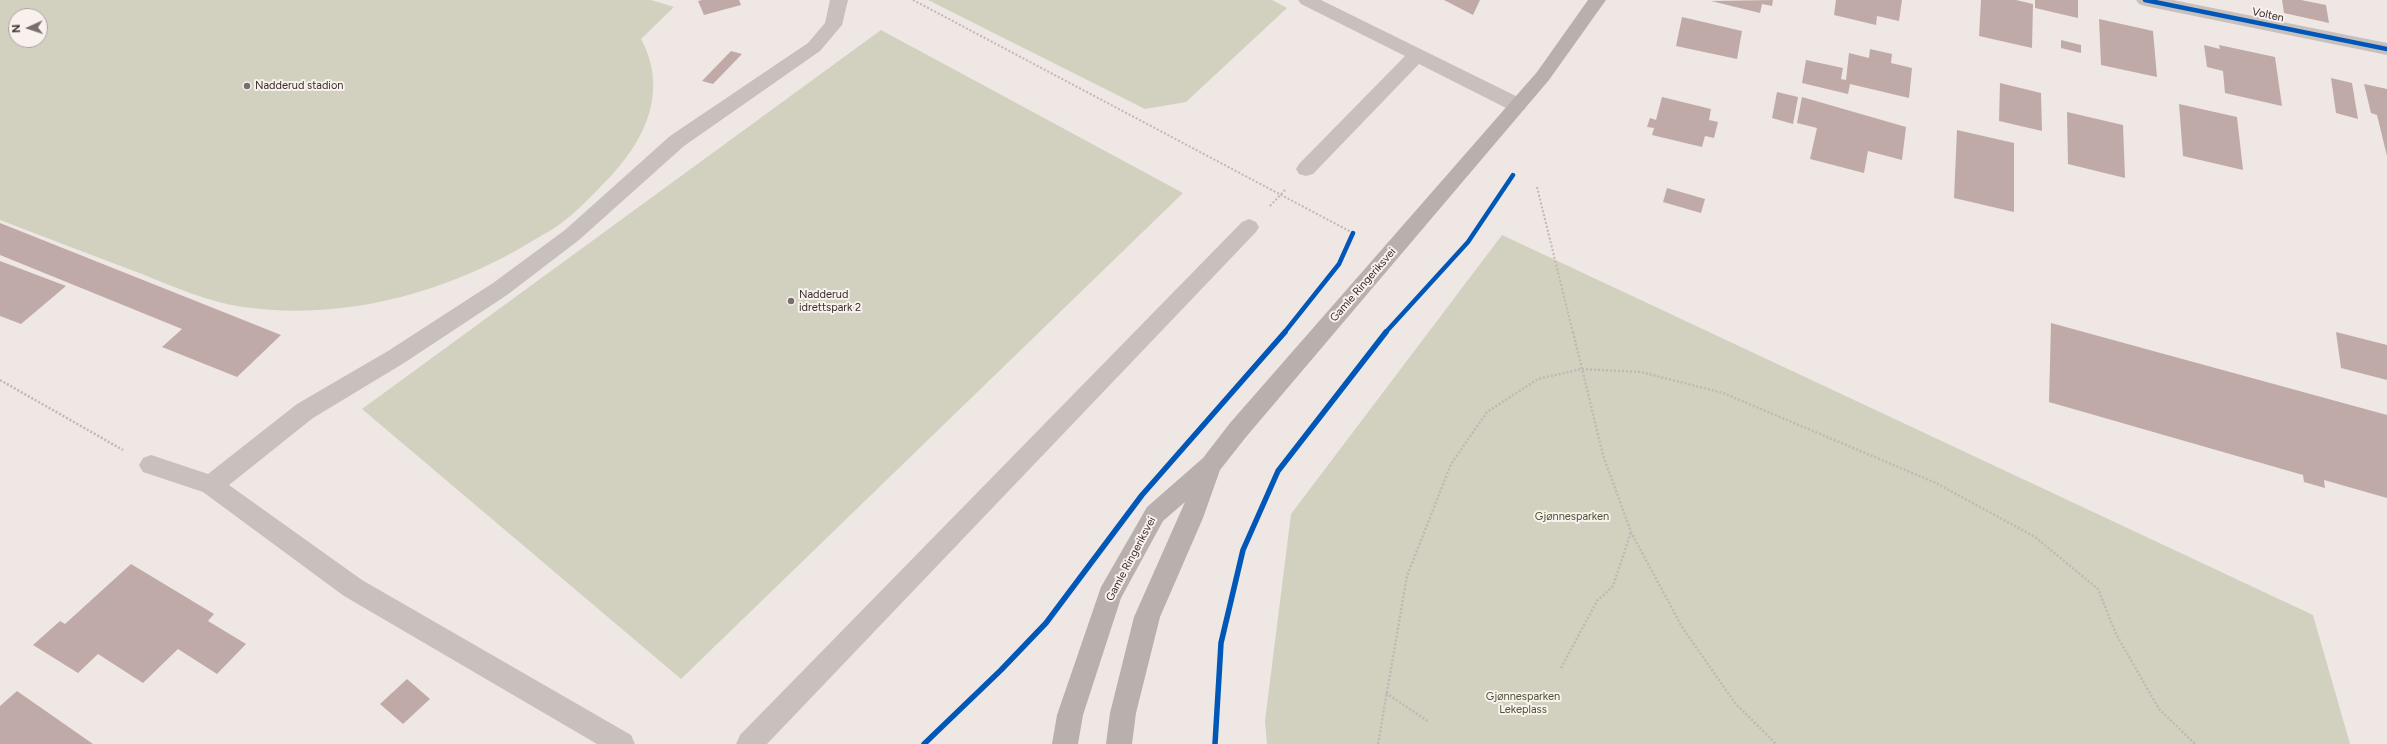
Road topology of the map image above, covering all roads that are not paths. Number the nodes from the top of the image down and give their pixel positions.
1 (839, 0) edge
2 (1307, 0) edge
3 (1597, 0) edge
4 (2145, 0) edge
5 (2387, 50) edge
6 (1416, 56) junction
7 (1517, 105) junction
8 (1306, 168) road end
9 (1249, 228) road end
10 (151, 465) road end
11 (1211, 465) junction
12 (211, 484) junction
13 (622, 744) edge
14 (749, 744) edge
15 (1065, 744) edge
16 (1119, 744) edge

1 - 12 street
2 - 6 street
3 - 7 main road, Gamle Ringeriksvei
4 - 5 street, Volten
6 - 7 street
6 - 8 street
7 - 11 main road, Gamle Ringeriksvei
9 - 14 street
10 - 12 street
11 - 15 main road, Gamle Ringeriksvei
11 - 16 main road, Gamle Ringeriksvei
12 - 13 street

